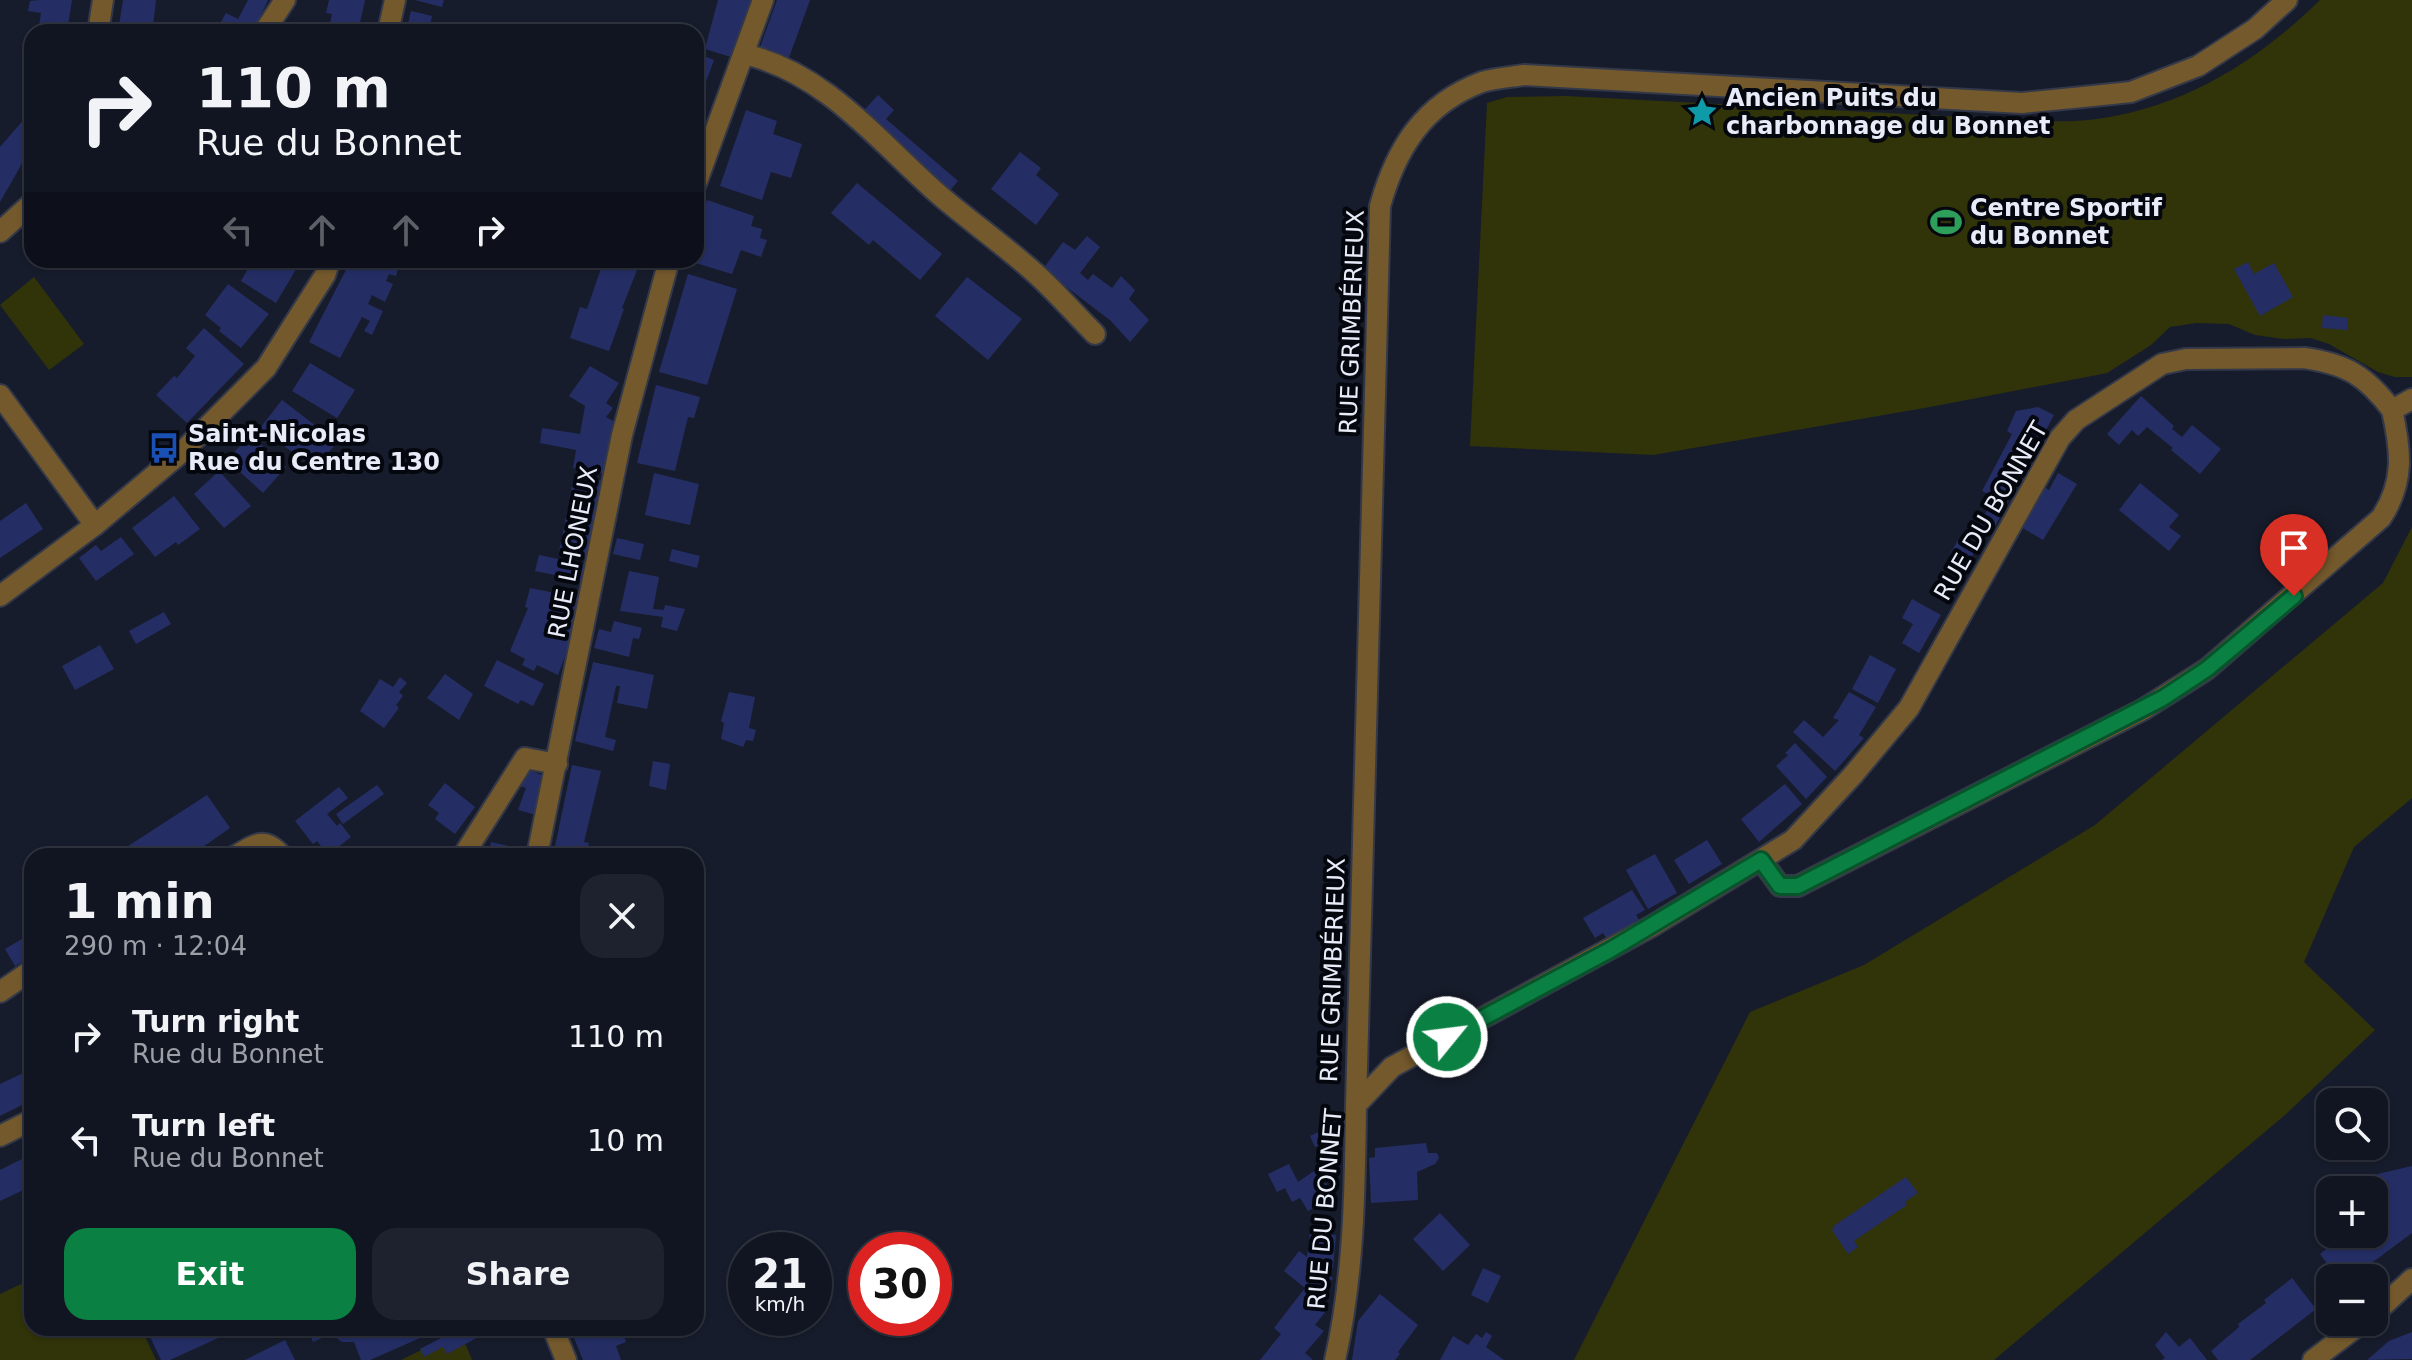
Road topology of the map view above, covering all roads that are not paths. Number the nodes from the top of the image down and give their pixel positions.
1 (103, 0) edge
2 (285, 0) edge
3 (395, 0) edge
4 (763, 0) edge
5 (2287, 0) edge
6 (99, 24) edge
7 (269, 24) edge
8 (390, 24) edge
9 (744, 54) junction
10 (704, 162) edge
11 (24, 210) edge
12 (0, 232) edge
13 (327, 268) edge
14 (667, 268) edge
15 (1095, 334) dead end
16 (0, 395) edge
17 (2412, 399) edge
18 (2392, 410) junction
19 (95, 525) junction
20 (0, 596) edge
21 (557, 764) junction
22 (250, 848) edge
23 (273, 848) edge
24 (468, 848) edge
25 (539, 848) edge
26 (1761, 860) junction
27 (24, 976) edge
28 (0, 992) edge
29 (1356, 1105) junction
30 (24, 1124) edge
31 (0, 1136) edge
32 (2412, 1279) edge
33 (2412, 1299) edge
34 (2388, 1302) edge
35 (2388, 1307) edge
36 (556, 1336) edge
37 (2345, 1336) edge
38 (566, 1360) edge
39 (1335, 1360) edge
40 (2313, 1360) edge

1 - 6 street
2 - 7 street
3 - 8 street
4 - 9 street
5 - 29 street, RUE GRIMBÉRIEUX
9 - 10 street
9 - 15 street
11 - 12 street
13 - 19 street
14 - 21 street, RUE LHONEUX
16 - 19 street
17 - 18 street
18 - 26 street, RUE DU BONNET
18 - 26 street, RUE DU BONNET
19 - 20 street
21 - 24 street
21 - 25 street, RUE LHONEUX
22 - 23 street
26 - 29 street, RUE DU BONNET
27 - 28 street
29 - 39 street, RUE DU BONNET
30 - 31 street
32 - 34 street
33 - 35 street
36 - 38 street
37 - 40 street

